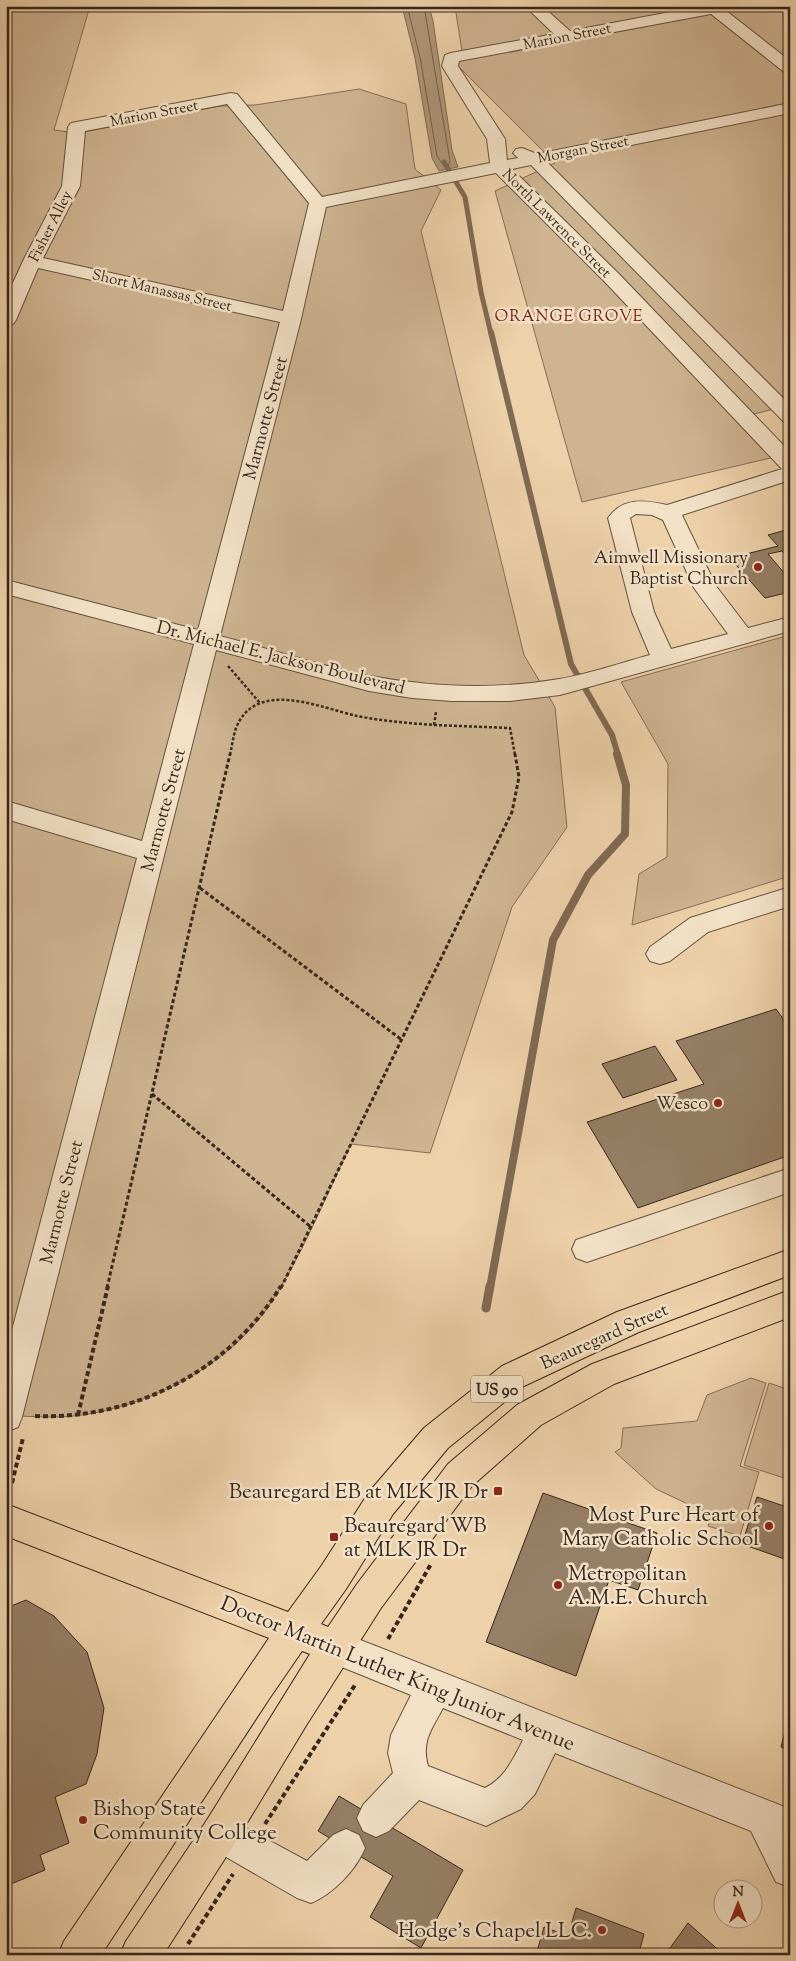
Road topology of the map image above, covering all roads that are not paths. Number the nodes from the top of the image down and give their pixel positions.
1 (533, 6) edge
2 (711, 8) edge
3 (566, 36) junction
4 (790, 69) edge
5 (790, 108) edge
6 (77, 127) joint
7 (496, 139) junction
8 (534, 159) junction
9 (499, 166) junction
10 (318, 203) junction
11 (32, 261) junction
12 (291, 319) junction
13 (6, 320) edge
14 (789, 415) edge
15 (749, 423) junction
16 (790, 465) edge
17 (790, 474) edge
18 (668, 512) junction
19 (6, 587) edge
20 (790, 624) edge
21 (742, 637) junction
22 (207, 640) junction
23 (664, 659) junction
24 (6, 810) edge
25 (152, 853) junction
26 (790, 896) edge
27 (660, 954) dead end
28 (790, 1180) edge
29 (587, 1248) dead end
30 (790, 1262) edge
31 (790, 1303) edge
32 (17, 1417) edge
33 (6, 1520) edge
34 (293, 1632) junction
35 (335, 1647) junction
36 (434, 1688) junction
37 (546, 1732) junction
38 (413, 1779) junction
39 (376, 1818) dead end
40 (777, 1824) edge
41 (234, 1841) junction
42 (346, 1848) dead end
43 (790, 1868) edge
44 (78, 1955) edge
45 (140, 1955) edge

1 - 3 street
2 - 3 street, Marion Street
2 - 4 street
3 - 7 street, Marion Street
5 - 8 street, Morgan Street
6 - 10 street, Marion Street
6 - 11 street, Fisher Alley
7 - 8 street, North Lawrence Street
7 - 9 street, North Lawrence Street
8 - 9 street, Morgan Street
8 - 14 street, North Lawrence Street
9 - 10 street, Morgan Street
9 - 15 street, North Lawrence Street
10 - 12 street, Marmotte Street
11 - 12 street, Short Manassas Street
11 - 13 street, Fisher Alley
12 - 22 street, Marmotte Street
14 - 15 street
15 - 16 street, North Lawrence Street
17 - 18 street
18 - 21 street
18 - 23 street
19 - 22 street, Dr. Michael E. Jackson Boulevard
20 - 21 street
21 - 23 street
22 - 23 street, Dr. Michael E. Jackson Boulevard
22 - 25 street, Marmotte Street
24 - 25 street
25 - 32 street, Marmotte Street
26 - 27 street
28 - 29 street
30 - 34 main road, Beauregard Street / US 90
31 - 35 main road, Beauregard Street / US 90
33 - 34 main road, Doctor Martin Luther King Junior Avenue
34 - 35 main road, Doctor Martin Luther King Junior Avenue
34 - 44 main road, US 90
35 - 36 street, Doctor Martin Luther King Junior Avenue
35 - 41 main road, US 90
36 - 37 street, Doctor Martin Luther King Junior Avenue
36 - 38 street
37 - 38 street
37 - 40 street, Doctor Martin Luther King Junior Avenue
38 - 39 street
40 - 43 street
41 - 42 street
41 - 45 main road, US 90

